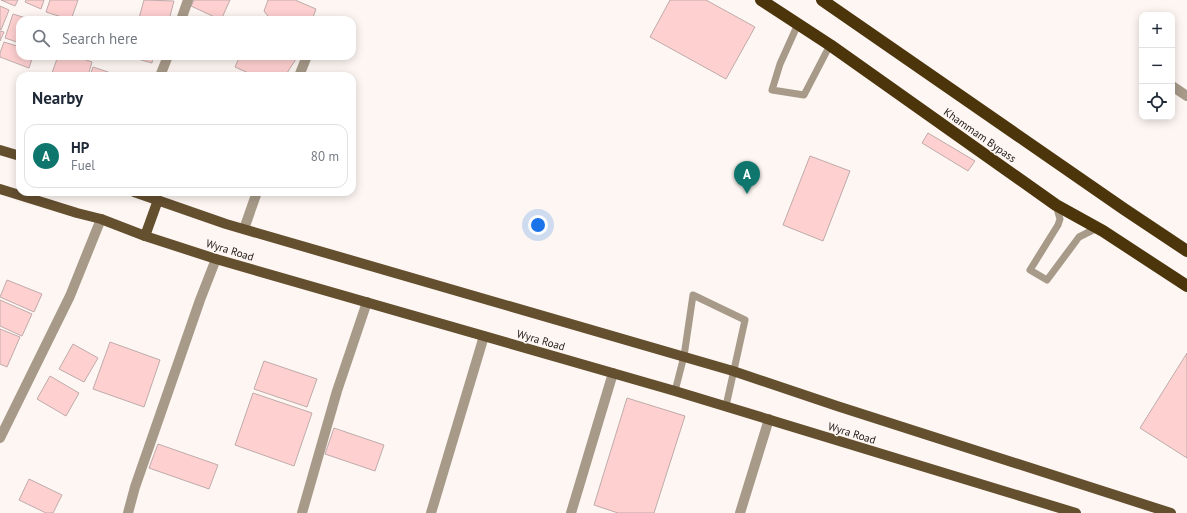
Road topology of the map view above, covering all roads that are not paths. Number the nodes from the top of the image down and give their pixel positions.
1 (186, 0) edge
2 (761, 0) edge
3 (822, 0) edge
4 (182, 16) edge
5 (798, 24) junction
6 (830, 45) junction
7 (166, 60) edge
8 (305, 60) edge
9 (162, 72) edge
10 (300, 72) edge
11 (1175, 88) edge
12 (1187, 96) edge
13 (0, 150) edge
14 (16, 155) edge
15 (0, 189) edge
16 (16, 194) edge
17 (22, 196) edge
18 (146, 196) edge
19 (256, 196) edge
20 (158, 200) junction
21 (1056, 205) junction
22 (101, 219) junction
23 (1097, 228) junction
24 (244, 229) junction
25 (144, 236) junction
26 (1187, 251) edge
27 (216, 259) junction
28 (1187, 286) edge
29 (367, 302) junction
30 (484, 336) junction
31 (684, 356) junction
32 (733, 371) junction
33 (613, 373) junction
34 (675, 391) junction
35 (726, 406) junction
36 (769, 419) junction
37 (0, 438) edge
38 (128, 513) edge
39 (302, 513) edge
40 (430, 513) edge
41 (570, 513) edge
42 (740, 513) edge
43 (1076, 513) edge
44 (1171, 513) edge

1 - 4 street
2 - 5 highway, Khammam Bypass
3 - 26 highway, Khammam Bypass
5 - 6 highway, Khammam Bypass
5 - 6 lane
6 - 21 highway, Khammam Bypass
7 - 9 street
8 - 10 street
11 - 12 street
13 - 14 main road
15 - 16 main road, Wyra Road
17 - 22 main road, Wyra Road
18 - 20 main road, Wyra Road
19 - 24 street
20 - 24 main road, Wyra Road
20 - 25 main road
21 - 23 highway, Khammam Bypass
21 - 23 lane
22 - 25 main road, Wyra Road
22 - 37 street
23 - 28 highway, Khammam Bypass
24 - 31 main road, Wyra Road
25 - 27 main road, Wyra Road
27 - 29 main road, Wyra Road
27 - 38 street
29 - 30 main road, Wyra Road
29 - 39 street
30 - 33 main road, Wyra Road
30 - 40 street
31 - 32 main road, Wyra Road
31 - 32 lane
31 - 34 lane
32 - 35 lane
32 - 44 main road, Wyra Road
33 - 34 main road, Wyra Road
33 - 41 street
34 - 35 main road, Wyra Road
35 - 36 main road, Wyra Road
36 - 42 street
36 - 43 main road, Wyra Road

